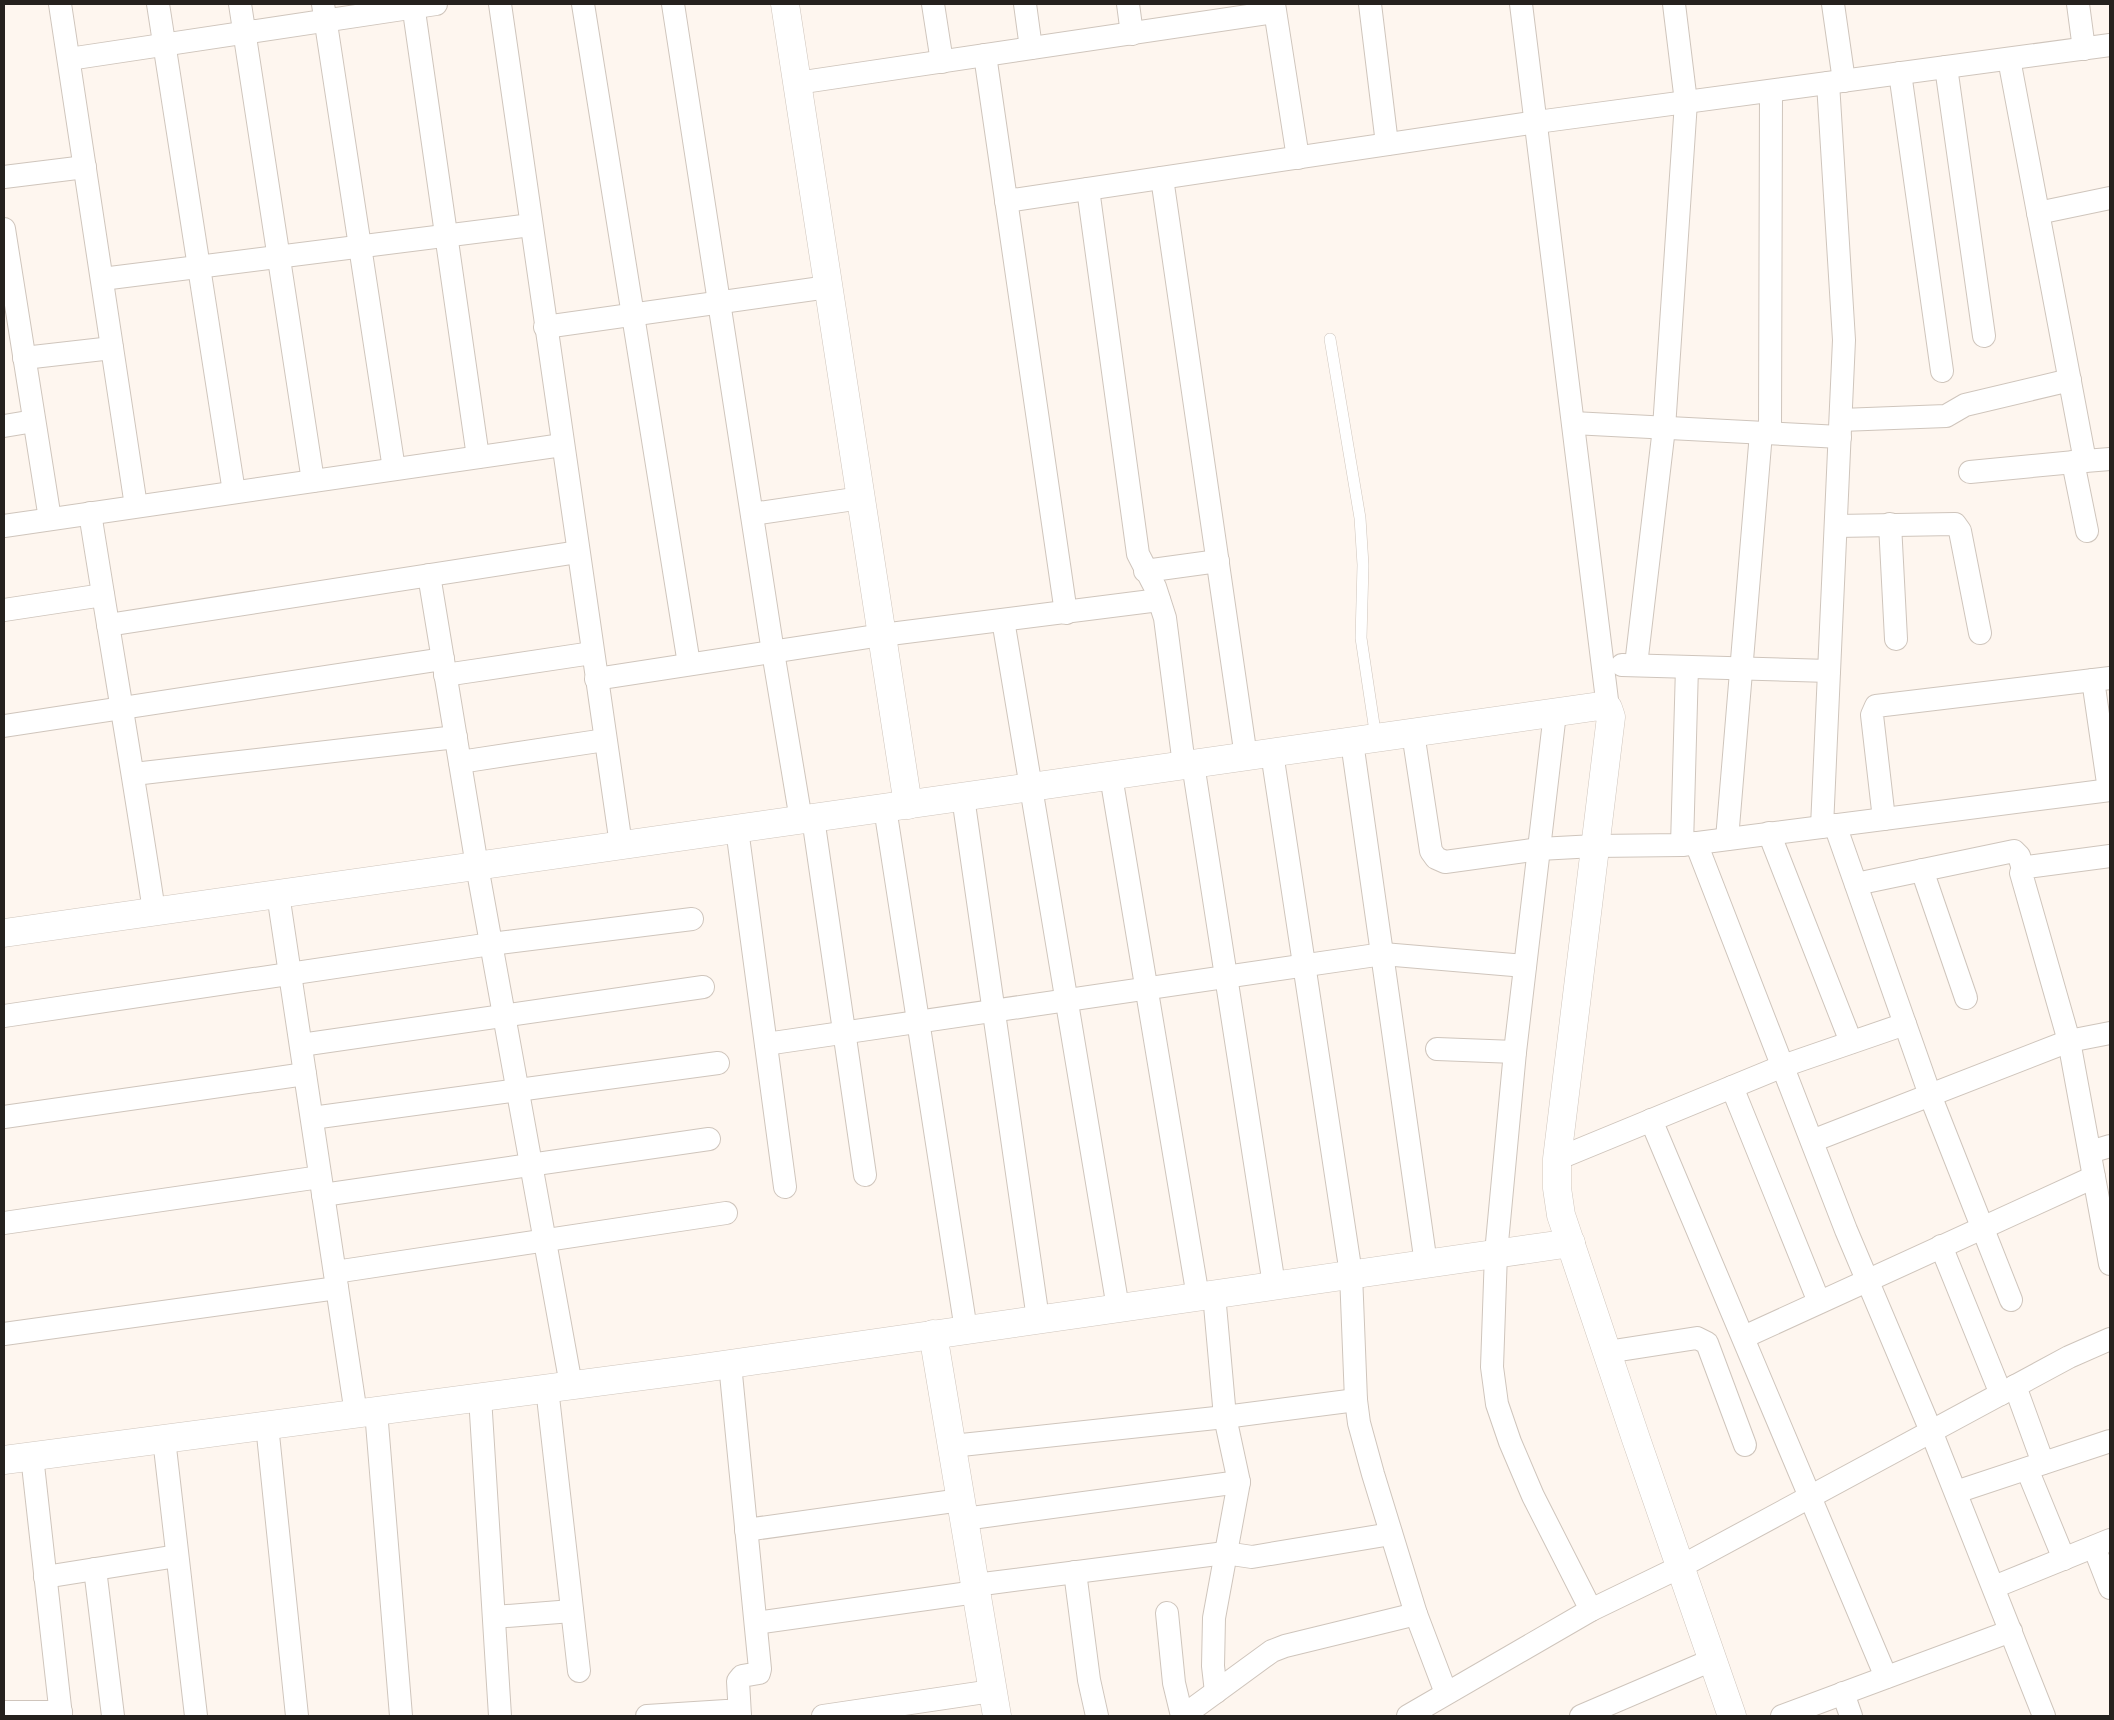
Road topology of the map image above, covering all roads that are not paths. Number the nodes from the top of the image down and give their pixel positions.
1 (60, 4) edge
2 (158, 4) edge
3 (240, 4) edge
4 (436, 4) edge
5 (500, 4) edge
6 (583, 4) edge
7 (673, 4) edge
8 (785, 4) edge
9 (933, 4) edge
10 (1025, 4) edge
11 (1128, 4) edge
12 (1370, 4) edge
13 (1521, 4) edge
14 (1674, 4) edge
15 (1833, 4) edge
16 (2078, 4) edge
17 (413, 6) edge
18 (1275, 8) edge
19 (324, 12) edge
20 (244, 33) junction
21 (1132, 34) junction
22 (164, 45) junction
23 (2110, 45) edge
24 (1031, 48) junction
25 (2084, 48) junction
26 (985, 55) junction
27 (69, 59) junction
28 (2009, 59) junction
29 (942, 62) junction
30 (1946, 67) junction
31 (1900, 73) junction
32 (1836, 82) junction
33 (797, 83) junction
34 (1772, 90) junction
35 (1686, 102) junction
36 (1537, 122) junction
37 (1386, 144) junction
38 (1298, 158) junction
39 (85, 167) junction
40 (4, 177) edge
41 (1162, 178) junction
42 (1088, 189) junction
43 (2110, 198) edge
44 (1006, 201) junction
45 (2038, 213) junction
46 (531, 225) junction
47 (4, 234) edge
48 (446, 236) junction
49 (360, 246) junction
50 (279, 256) junction
51 (199, 267) junction
52 (102, 279) junction
53 (828, 287) junction
54 (719, 302) junction
55 (633, 315) junction
56 (545, 327) junction
57 (12, 332) edge
58 (1984, 336) dead end
59 (1330, 339) dead end
60 (112, 348) junction
61 (24, 358) junction
62 (1942, 371) dead end
63 (2070, 380) junction
64 (34, 421) junction
65 (1573, 423) junction
66 (4, 426) edge
67 (1664, 428) junction
68 (1840, 429) junction
69 (1766, 433) junction
70 (562, 445) junction
71 (478, 457) junction
72 (2110, 459) edge
73 (2079, 462) junction
74 (394, 469) junction
75 (1970, 472) dead end
76 (313, 481) junction
77 (234, 492) junction
78 (861, 498) junction
79 (136, 506) junction
80 (90, 513) junction
81 (752, 514) junction
82 (50, 519) junction
83 (1890, 524) junction
84 (4, 526) edge
85 (1836, 526) junction
86 (2087, 531) dead end
87 (578, 552) junction
88 (1218, 561) junction
89 (1145, 571) junction
90 (429, 575) junction
91 (103, 595) junction
92 (1159, 600) junction
93 (4, 610) edge
94 (1066, 613) junction
95 (1003, 620) junction
96 (108, 624) junction
97 (1980, 633) dead end
98 (882, 635) junction
99 (1896, 639) dead end
100 (773, 652) junction
101 (592, 653) junction
102 (689, 664) junction
103 (1603, 664) junction
104 (1636, 665) junction
105 (444, 667) junction
106 (1687, 667) junction
107 (1741, 668) junction
108 (1829, 671) junction
109 (596, 679) junction
110 (2102, 679) edge
111 (121, 708) junction
112 (1608, 708) junction
113 (1555, 713) junction
114 (4, 726) edge
115 (1414, 733) junction
116 (456, 737) junction
117 (605, 740) junction
118 (1364, 740) junction
119 (1259, 755) junction
120 (460, 762) junction
121 (1188, 765) junction
122 (134, 774) junction
123 (1111, 776) junction
124 (1030, 787) junction
125 (2109, 790) edge
126 (963, 797) junction
127 (896, 806) junction
128 (807, 819) junction
129 (1884, 819) junction
130 (1829, 826) junction
131 (736, 829) junction
132 (1769, 833) junction
133 (1727, 839) junction
134 (1689, 844) junction
135 (621, 845) junction
136 (1595, 846) junction
137 (1539, 849) junction
138 (2110, 856) edge
139 (477, 866) junction
140 (2023, 869) junction
141 (1922, 870) junction
142 (1856, 884) junction
143 (278, 894) junction
144 (154, 911) junction
145 (692, 919) dead end
146 (4, 933) edge
147 (491, 944) junction
148 (1382, 954) junction
149 (1304, 966) junction
150 (1525, 966) junction
151 (290, 974) junction
152 (1226, 978) junction
153 (703, 987) dead end
154 (1147, 989) junction
155 (1966, 998) dead end
156 (1066, 1001) junction
157 (994, 1012) junction
158 (4, 1016) edge
159 (504, 1016) junction
160 (919, 1023) junction
161 (1905, 1024) junction
162 (845, 1034) junction
163 (2110, 1034) edge
164 (2069, 1041) junction
165 (1851, 1042) junction
166 (766, 1044) junction
167 (301, 1045) junction
168 (1437, 1049) dead end
169 (1515, 1052) junction
170 (718, 1063) dead end
171 (1783, 1066) junction
172 (305, 1074) junction
173 (1732, 1087) junction
174 (518, 1090) junction
175 (1930, 1095) junction
176 (4, 1117) edge
177 (312, 1118) junction
178 (1651, 1120) junction
179 (709, 1139) dead end
180 (1812, 1141) junction
181 (2100, 1149) edge
182 (1557, 1159) junction
183 (531, 1164) junction
184 (865, 1175) dead end
185 (2094, 1177) junction
186 (322, 1186) junction
187 (785, 1187) dead end
188 (726, 1213) dead end
189 (4, 1223) edge
190 (1981, 1228) junction
191 (544, 1240) junction
192 (1571, 1243) junction
193 (1941, 1246) junction
194 (1496, 1253) junction
195 (2110, 1258) edge
196 (1426, 1264) junction
197 (1351, 1274) junction
198 (1867, 1279) junction
199 (336, 1280) junction
200 (1274, 1286) junction
201 (1206, 1295) junction
202 (2011, 1300) dead end
203 (1819, 1302) junction
204 (1118, 1308) junction
205 (1038, 1319) junction
206 (966, 1330) junction
207 (4, 1334) edge
208 (933, 1334) junction
209 (1744, 1337) junction
210 (2110, 1339) edge
211 (1607, 1352) junction
212 (730, 1364) junction
213 (559, 1387) junction
214 (2008, 1390) junction
215 (480, 1397) junction
216 (1356, 1400) junction
217 (366, 1412) junction
218 (1225, 1417) junction
219 (266, 1425) junction
220 (1931, 1431) junction
221 (164, 1439) junction
222 (2110, 1441) edge
223 (1745, 1445) dead end
224 (952, 1446) junction
225 (32, 1456) junction
226 (4, 1460) edge
227 (2035, 1466) junction
228 (1239, 1482) junction
229 (1956, 1492) junction
230 (1810, 1495) junction
231 (962, 1509) junction
232 (746, 1530) junction
233 (1391, 1534) junction
234 (2102, 1544) edge
235 (1225, 1553) junction
236 (177, 1556) junction
237 (2064, 1559) junction
238 (1680, 1567) junction
239 (95, 1569) junction
240 (1075, 1572) junction
241 (45, 1576) junction
242 (1994, 1587) junction
243 (2110, 1588) edge
244 (976, 1589) junction
245 (1590, 1610) junction
246 (572, 1611) junction
247 (1167, 1613) dead end
248 (1416, 1614) junction
249 (494, 1617) junction
250 (756, 1623) junction
251 (2011, 1631) junction
252 (1712, 1660) junction
253 (579, 1671) dead end
254 (1886, 1677) junction
255 (1216, 1692) junction
256 (1843, 1693) junction
257 (1446, 1694) junction
258 (994, 1704) edge
259 (1614, 1709) edge
260 (4, 1712) edge
261 (61, 1714) edge
262 (113, 1716) edge
263 (196, 1716) edge
264 (297, 1716) edge
265 (401, 1716) edge
266 (500, 1716) edge
267 (647, 1716) edge
268 (740, 1716) edge
269 (823, 1716) edge
270 (1098, 1716) edge
271 (1182, 1716) edge
272 (1408, 1716) edge
273 (1581, 1716) edge
274 (1732, 1716) edge
275 (1782, 1716) edge
276 (1851, 1716) edge
277 (2044, 1716) edge

1 - 27 street
2 - 22 street
3 - 20 street
4 - 17 street
5 - 46 street
6 - 55 street
7 - 54 street
8 - 33 street
9 - 29 street
10 - 24 street
11 - 21 street
12 - 37 street
13 - 36 street
14 - 35 street
15 - 32 street
16 - 25 street
17 - 19 street
17 - 48 street
18 - 21 street
18 - 38 street
19 - 20 street
19 - 49 street
20 - 22 street
20 - 50 street
21 - 24 street
22 - 27 street
22 - 51 street
23 - 25 street
24 - 26 street
25 - 28 street
26 - 29 street
26 - 44 street
27 - 39 street
28 - 30 street
28 - 45 street
29 - 33 street
30 - 31 street
30 - 58 street
31 - 32 street
31 - 62 street
32 - 34 street
32 - 68 street
33 - 53 street
34 - 35 street
34 - 69 street
35 - 36 street
35 - 67 street
36 - 37 street
36 - 65 street
37 - 38 street
38 - 41 street
39 - 40 street
39 - 52 street
41 - 42 street
41 - 88 street
42 - 44 street
42 - 89 street
43 - 45 street
44 - 94 street
45 - 63 street
46 - 48 street
46 - 56 street
47 - 57 street
48 - 49 street
48 - 71 street
49 - 50 street
49 - 74 street
50 - 51 street
50 - 76 street
51 - 52 street
51 - 77 street
52 - 60 street
53 - 54 street
53 - 78 street
54 - 55 street
54 - 81 street
55 - 56 street
55 - 102 street
56 - 70 street
57 - 61 street
59 - 118 lane
60 - 61 street
60 - 79 street
61 - 64 street
63 - 68 street
63 - 73 street
64 - 66 street
64 - 82 street
65 - 67 street
65 - 103 street
67 - 69 street
67 - 104 street
68 - 69 street
68 - 85 street
69 - 107 street
70 - 71 street
70 - 87 street
71 - 74 street
72 - 73 street
73 - 75 street
73 - 86 street
74 - 76 street
76 - 77 street
77 - 79 street
78 - 81 street
78 - 98 street
79 - 80 street
80 - 82 street
80 - 91 street
81 - 100 street
82 - 84 street
83 - 85 street
83 - 97 street
83 - 99 street
85 - 108 street
87 - 90 street
87 - 101 street
88 - 89 street
88 - 119 street
89 - 92 street
90 - 96 street
90 - 105 street
91 - 93 street
91 - 96 street
92 - 94 street
92 - 121 street
94 - 95 street
95 - 98 street
95 - 124 street
96 - 111 street
98 - 100 street
98 - 127 street
100 - 102 street
100 - 128 street
101 - 105 street
101 - 109 street
102 - 109 street
103 - 104 street
103 - 112 street
104 - 106 street
105 - 111 street
105 - 116 street
106 - 107 street
106 - 134 street
107 - 108 street
107 - 133 street
108 - 130 street
109 - 117 street
110 - 125 street
110 - 129 street
111 - 114 street
111 - 122 street
112 - 113 street
112 - 136 street
113 - 115 street
113 - 137 street
115 - 118 street
115 - 137 street
116 - 120 street
116 - 122 street
117 - 120 street
117 - 135 street
118 - 119 street
118 - 148 street
119 - 121 street
119 - 149 street
120 - 139 street
121 - 123 street
121 - 152 street
122 - 144 street
123 - 124 street
123 - 154 street
124 - 126 street
124 - 156 street
125 - 129 street
126 - 127 street
126 - 157 street
127 - 128 street
127 - 160 street
128 - 131 street
128 - 162 street
129 - 130 street
130 - 132 street
130 - 142 street
131 - 135 street
131 - 166 street
132 - 133 street
132 - 165 street
133 - 134 street
134 - 136 street
134 - 171 street
135 - 139 street
136 - 137 street
136 - 182 street
137 - 150 street
138 - 140 street
139 - 143 street
139 - 147 street
140 - 141 street
140 - 164 street
141 - 142 street
141 - 155 street
142 - 161 street
143 - 144 street
143 - 151 street
144 - 146 street
145 - 147 street
147 - 151 street
147 - 159 street
148 - 149 street
148 - 150 street
148 - 196 street
149 - 152 street
149 - 197 street
150 - 169 street
151 - 158 street
151 - 167 street
152 - 154 street
152 - 200 street
153 - 159 street
154 - 156 street
154 - 201 street
156 - 157 street
156 - 204 street
157 - 160 street
157 - 205 street
159 - 167 street
159 - 174 street
160 - 162 street
160 - 206 street
161 - 165 street
161 - 175 street
162 - 166 street
162 - 184 street
163 - 164 street
164 - 175 street
164 - 181 street
165 - 171 street
166 - 187 street
167 - 172 street
168 - 169 street
169 - 194 street
170 - 174 street
171 - 173 street
171 - 180 street
172 - 176 street
172 - 177 street
173 - 178 street
173 - 203 street
174 - 177 street
174 - 183 street
175 - 180 street
175 - 190 street
177 - 186 street
178 - 182 street
178 - 209 street
179 - 183 street
180 - 198 street
181 - 185 street
182 - 192 street
183 - 186 street
183 - 191 street
185 - 190 street
185 - 195 street
186 - 189 street
186 - 199 street
188 - 191 street
190 - 193 street
190 - 202 street
191 - 199 street
191 - 213 street
192 - 194 street
192 - 211 street
193 - 198 street
193 - 214 street
194 - 196 street
194 - 245 street
196 - 197 street
197 - 200 street
197 - 216 street
198 - 203 street
198 - 220 street
199 - 207 street
199 - 217 street
200 - 201 street
201 - 204 street
201 - 218 street
203 - 209 street
204 - 205 street
205 - 206 street
206 - 208 street
208 - 212 street
208 - 224 street
209 - 230 street
210 - 214 street
211 - 223 street
211 - 238 street
212 - 213 street
212 - 232 street
213 - 215 street
213 - 246 street
214 - 220 street
214 - 227 street
215 - 217 street
215 - 249 street
216 - 218 street
216 - 233 street
217 - 219 street
217 - 265 street
218 - 224 street
218 - 228 street
219 - 221 street
219 - 264 street
220 - 229 street
220 - 230 street
221 - 225 street
221 - 236 street
222 - 227 street
224 - 231 street
225 - 226 street
225 - 241 street
227 - 229 street
227 - 237 street
228 - 231 street
228 - 235 street
229 - 242 street
230 - 238 street
230 - 254 street
231 - 232 street
231 - 244 street
232 - 250 street
233 - 235 street
233 - 248 street
234 - 237 street
234 - 243 street
235 - 240 street
235 - 255 street
236 - 239 street
236 - 263 street
237 - 242 street
238 - 245 street
238 - 252 street
239 - 241 street
239 - 262 street
240 - 244 street
240 - 270 street
241 - 261 street
242 - 251 street
244 - 250 street
244 - 258 street
245 - 257 street
246 - 249 street
246 - 253 street
247 - 271 street
248 - 255 street
248 - 257 street
249 - 266 street
250 - 268 street
251 - 254 street
251 - 277 street
252 - 259 street
252 - 274 street
254 - 256 street
255 - 271 street
256 - 275 street
256 - 276 street
257 - 272 street
258 - 269 street
259 - 273 street
260 - 261 street
267 - 268 street

